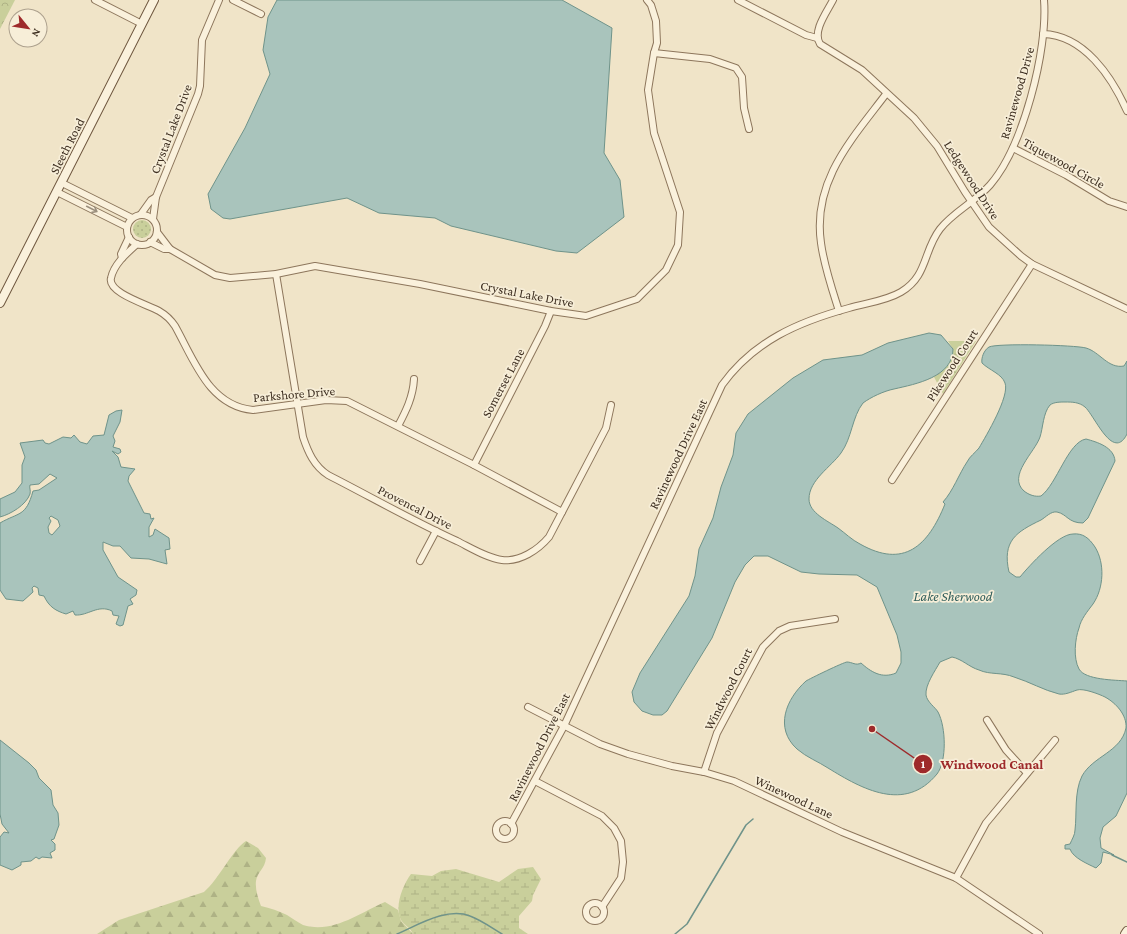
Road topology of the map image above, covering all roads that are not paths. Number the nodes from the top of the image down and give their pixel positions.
1 (95, 0) edge
2 (154, 0) edge
3 (219, 0) edge
4 (233, 0) edge
5 (648, 0) edge
6 (738, 0) edge
7 (833, 0) edge
8 (1044, 0) edge
9 (261, 14) dead end
10 (142, 24) junction
11 (1043, 34) junction
12 (817, 38) junction
13 (654, 54) junction
14 (886, 94) junction
15 (1127, 110) edge
16 (749, 129) dead end
17 (1013, 148) junction
18 (62, 183) junction
19 (57, 192) junction
20 (156, 197) junction
21 (972, 202) junction
22 (1127, 207) edge
23 (141, 214) junction
24 (132, 218) junction
25 (153, 219) junction
26 (127, 227) junction
27 (157, 232) junction
28 (129, 237) junction
29 (150, 242) junction
30 (137, 244) junction
31 (170, 250) junction
32 (122, 258) junction
33 (1032, 264) junction
34 (276, 274) junction
35 (0, 303) edge
36 (1127, 309) edge
37 (839, 311) junction
38 (551, 312) junction
39 (414, 380) dead end
40 (297, 403) junction
41 (611, 404) dead end
42 (398, 426) junction
43 (474, 464) junction
44 (892, 480) dead end
45 (562, 512) junction
46 (436, 531) junction
47 (420, 562) dead end
48 (835, 618) dead end
49 (528, 707) dead end
50 (987, 720) dead end
51 (564, 726) junction
52 (1055, 740) dead end
53 (704, 772) junction
54 (1027, 773) junction
55 (535, 781) junction
56 (511, 824) dead end
57 (956, 878) junction
58 (602, 907) dead end
59 (1127, 931) edge
60 (1039, 934) edge
61 (1125, 934) edge

1 - 10 street
2 - 10 street, Sleeth Road
3 - 20 street, Crystal Lake Drive
4 - 9 street
5 - 13 street, Crystal Lake Drive
6 - 12 street
7 - 12 street
8 - 11 street, Ravinewood Drive
10 - 18 street, Sleeth Road
11 - 15 street
11 - 17 street, Ravinewood Drive
12 - 14 street, Ledgewood Drive
13 - 16 street
13 - 38 street, Crystal Lake Drive
14 - 21 street, Ledgewood Drive
14 - 37 street
17 - 21 street, Ravinewood Drive
17 - 22 street, Tiquewood Circle
18 - 19 street, Sleeth Road
18 - 24 street
19 -> 26 street
19 - 35 street, Sleeth Road
20 - 23 street, Crystal Lake Drive
20 - 25 street, Crystal Lake Drive
21 - 33 street, Ledgewood Drive
21 - 37 street, Ravinewood Drive East
23 - 24 street, Crystal Lake Drive
23 - 25 street
24 - 26 street
25 - 27 street, Crystal Lake Drive
26 - 28 street
27 - 29 street
27 - 31 street, Crystal Lake Drive
28 - 30 street
28 - 32 street, Parkshore Drive
29 - 30 street
29 - 31 street, Crystal Lake Drive
30 - 32 street, Parkshore Drive
31 - 34 street, Crystal Lake Drive
32 - 40 street, Parkshore Drive
33 - 36 street, Ledgewood Drive
33 - 44 street, Pikewood Court
34 - 38 street, Crystal Lake Drive
34 - 40 street, Provencal Drive
37 - 51 street, Ravinewood Drive East
38 - 43 street, Somerset Lane
39 - 42 street
40 - 42 street, Parkshore Drive
40 - 46 street, Provencal Drive
41 - 45 street, Provencal Drive
42 - 43 street, Parkshore Drive
43 - 45 street, Parkshore Drive
45 - 46 street, Provencal Drive
46 - 47 street
48 - 53 street, Windwood Court
49 - 51 street, Winewood Lane
50 - 54 street
51 - 53 street, Winewood Lane
51 - 55 street, Ravinewood Drive East
52 - 54 street
53 - 57 street, Winewood Lane
54 - 57 street
55 - 56 street, Ravinewood Drive East
55 - 58 street
57 - 60 street, Winewood Lane
59 - 61 street

